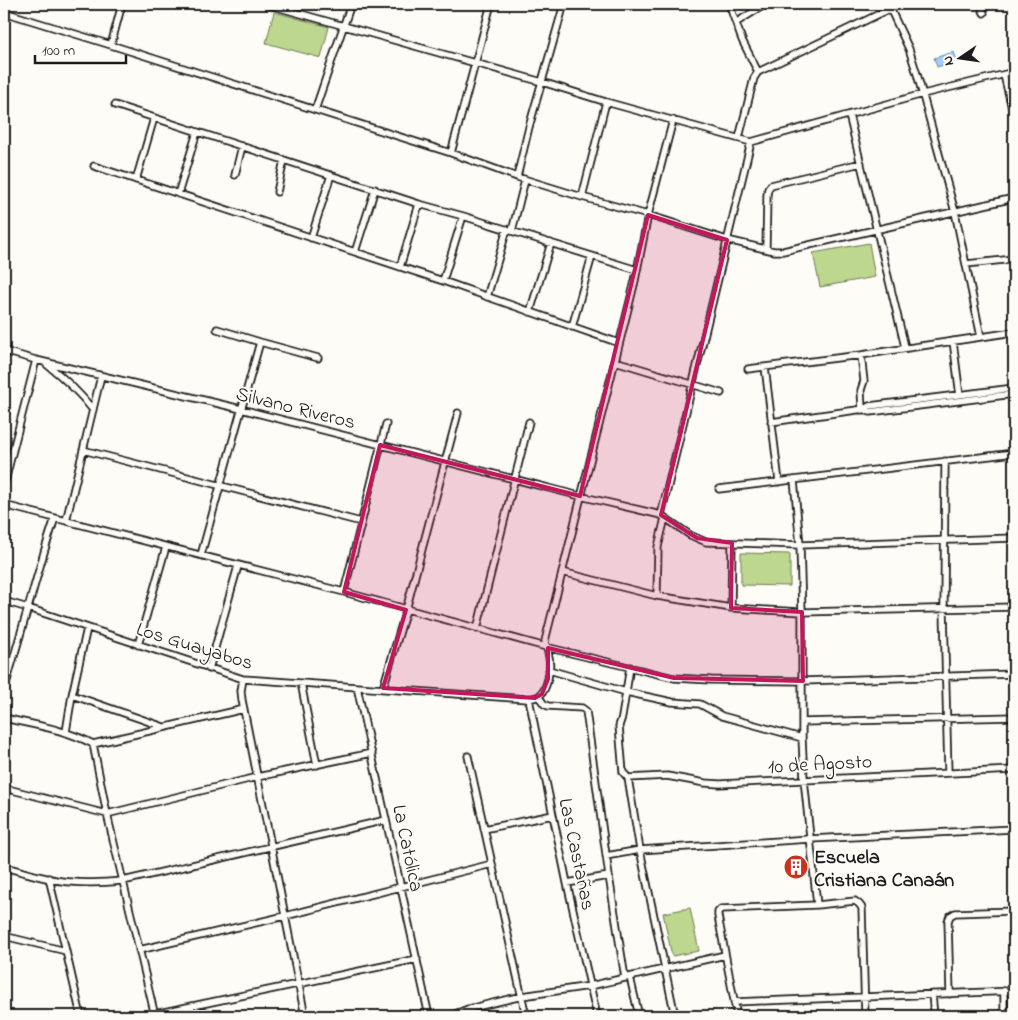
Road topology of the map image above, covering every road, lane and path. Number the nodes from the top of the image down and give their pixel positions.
1 (122, 4) edge
2 (266, 4) edge
3 (351, 4) edge
4 (491, 4) edge
5 (564, 4) edge
6 (728, 4) edge
7 (766, 4) edge
8 (900, 4) edge
9 (980, 4) edge
10 (890, 6) edge
11 (4, 12) edge
12 (984, 13) dead end
13 (737, 22) junction
14 (343, 26) junction
15 (111, 45) junction
16 (475, 63) junction
17 (758, 72) junction
18 (1014, 72) edge
19 (1004, 75) junction
20 (542, 82) junction
21 (923, 94) junction
22 (606, 102) junction
23 (115, 105) dead end
24 (315, 110) junction
25 (849, 115) junction
26 (154, 118) junction
27 (1014, 118) edge
28 (673, 120) junction
29 (197, 132) junction
30 (739, 138) junction
31 (751, 142) junction
32 (242, 146) junction
33 (451, 153) junction
34 (284, 160) junction
35 (861, 163) junction
36 (94, 166) dead end
37 (235, 175) dead end
38 (331, 175) junction
39 (517, 177) junction
40 (136, 180) junction
41 (526, 180) junction
42 (375, 189) junction
43 (277, 192) dead end
44 (178, 194) junction
45 (582, 197) junction
46 (1014, 198) edge
47 (419, 204) junction
48 (955, 212) junction
49 (648, 215) junction
50 (464, 216) junction
51 (877, 229) junction
52 (509, 230) junction
53 (311, 238) junction
54 (727, 240) junction
55 (551, 243) junction
56 (766, 248) junction
57 (355, 252) junction
58 (592, 256) junction
59 (1014, 259) edge
60 (966, 264) junction
61 (400, 267) junction
62 (637, 270) junction
63 (443, 281) junction
64 (487, 297) junction
65 (530, 312) junction
66 (572, 327) junction
67 (217, 329) dead end
68 (1014, 332) edge
69 (981, 337) junction
70 (953, 340) junction
71 (260, 342) junction
72 (619, 343) junction
73 (905, 347) junction
74 (4, 350) edge
75 (860, 354) junction
76 (318, 358) dead end
77 (36, 360) junction
78 (615, 361) junction
79 (43, 362) junction
80 (765, 366) junction
81 (748, 369) dead end
82 (101, 376) junction
83 (692, 384) junction
84 (1014, 388) edge
85 (721, 393) dead end
86 (1014, 394) edge
87 (960, 397) junction
88 (242, 409) junction
89 (93, 410) junction
90 (863, 410) junction
91 (458, 413) dead end
92 (529, 422) dead end
93 (772, 422) junction
94 (386, 424) dead end
95 (380, 445) junction
96 (83, 450) junction
97 (1014, 452) edge
98 (445, 461) junction
99 (944, 462) junction
100 (514, 479) junction
101 (794, 480) junction
102 (778, 482) junction
103 (4, 485) edge
104 (221, 486) junction
105 (719, 489) dead end
106 (580, 496) junction
107 (4, 505) edge
108 (663, 516) junction
109 (55, 518) junction
110 (66, 521) junction
111 (361, 522) junction
112 (1014, 538) edge
113 (944, 541) junction
114 (732, 543) junction
115 (800, 545) junction
116 (166, 548) junction
117 (201, 556) junction
118 (238, 566) junction
119 (562, 572) junction
120 (344, 592) junction
121 (657, 596) junction
122 (4, 601) edge
123 (1014, 607) edge
124 (28, 608) junction
125 (731, 608) junction
126 (944, 609) junction
127 (406, 610) junction
128 (802, 612) junction
129 (87, 628) junction
130 (477, 629) junction
131 (138, 645) junction
132 (546, 648) junction
133 (630, 667) junction
134 (209, 669) junction
135 (549, 670) junction
136 (1014, 674) edge
137 (946, 676) junction
138 (243, 680) junction
139 (803, 681) junction
140 (301, 684) junction
141 (357, 687) junction
142 (383, 688) junction
143 (4, 690) edge
144 (626, 692) junction
145 (72, 695) junction
146 (539, 696) junction
147 (530, 698) junction
148 (244, 709) junction
149 (1014, 717) edge
150 (4, 718) edge
151 (948, 719) junction
152 (802, 722) junction
153 (166, 728) junction
154 (66, 732) junction
155 (802, 738) junction
156 (93, 744) junction
157 (372, 753) junction
158 (468, 756) dead end
159 (317, 765) junction
160 (1014, 770) edge
161 (948, 773) junction
162 (258, 777) junction
163 (628, 778) junction
164 (804, 779) junction
165 (4, 788) edge
166 (107, 814) junction
167 (553, 815) junction
168 (386, 820) junction
169 (484, 828) junction
170 (1014, 829) edge
171 (810, 839) junction
172 (271, 846) junction
173 (640, 850) junction
174 (606, 856) junction
175 (492, 864) junction
176 (4, 867) edge
177 (609, 876) junction
178 (49, 878) junction
179 (123, 881) junction
180 (567, 883) junction
181 (401, 887) junction
182 (817, 905) junction
183 (1014, 911) edge
184 (285, 916) junction
185 (4, 936) edge
186 (139, 950) junction
187 (66, 951) junction
188 (725, 955) junction
189 (417, 959) junction
190 (665, 969) junction
191 (628, 977) junction
192 (299, 984) junction
193 (590, 986) junction
194 (1004, 991) junction
195 (1014, 991) edge
196 (932, 994) junction
197 (950, 994) junction
198 (522, 996) junction
199 (864, 997) junction
200 (734, 1002) junction
201 (155, 1015) edge
202 (81, 1016) edge
203 (305, 1016) edge
204 (429, 1016) edge
205 (450, 1016) edge
206 (526, 1016) edge
207 (597, 1016) edge
208 (639, 1016) edge
209 (675, 1016) edge
210 (737, 1016) edge
211 (865, 1016) edge
212 (934, 1016) edge
213 (1004, 1016) edge

1 - 15 street
2 - 14 street
3 - 14 street
4 - 16 street
5 - 20 street
6 - 13 street
7 - 13 street
8 - 10 street
9 - 12 street
10 - 17 street
10 - 21 street
11 - 15 street
13 - 17 street
14 - 16 street
14 - 24 street
15 - 24 street
16 - 20 street
16 - 33 street
17 - 30 street
18 - 19 street
19 - 21 street
19 - 27 street
20 - 22 street
20 - 39 street
21 - 25 street
21 - 48 street
22 - 28 street
22 - 45 street
23 - 26 street
24 - 33 street
25 - 31 street
25 - 35 street
26 - 29 street
26 - 40 street
28 - 30 street
28 - 49 street
29 - 32 street
29 - 44 street
30 - 31 street
31 - 54 street
32 - 34 street
32 - 37 street
33 - 39 street
34 - 38 street
34 - 43 street
35 - 51 street
35 - 56 street
36 - 40 street
38 - 42 street
38 - 53 street
39 - 41 street
40 - 44 street
41 - 45 street
41 - 52 street
42 - 47 street
42 - 57 street
44 - 53 street
45 - 49 street
46 - 48 street
47 - 50 street
47 - 61 street
48 - 51 street
48 - 60 street
49 - 54 street
49 - 62 street
50 - 52 street
50 - 63 street
51 - 56 street
51 - 73 street
52 - 55 street
52 - 64 street
53 - 57 street
54 - 56 street
54 - 83 street
55 - 58 street
55 - 65 street
57 - 61 street
58 - 62 street
58 - 66 street
59 - 60 street
60 - 69 street
61 - 63 street
62 - 72 street
63 - 64 street
64 - 65 street
65 - 66 street
66 - 72 street
67 - 71 street
68 - 69 street
69 - 70 street
70 - 73 street
70 - 87 street
71 - 76 street
71 - 88 street
72 - 78 street
73 - 75 street
74 - 77 street, Silvano Riveros
75 - 80 street
75 - 90 street
77 - 79 street, Silvano Riveros
77 - 103 street
78 - 83 street
78 - 106 street
79 - 82 street, Silvano Riveros
79 - 89 street
80 - 81 street
80 - 93 street
82 - 88 street, Silvano Riveros
82 - 89 street
83 - 85 street
83 - 108 street
84 - 87 street
86 - 87 street
87 - 90 street
88 - 95 street, Silvano Riveros
88 - 104 street
89 - 96 street
90 - 93 street
91 - 98 street
92 - 100 street
93 - 102 street
94 - 95 street
95 - 98 street, Silvano Riveros
95 - 111 street
96 - 104 street
96 - 110 street
97 - 99 street
98 - 100 street, Silvano Riveros
98 - 127 street
99 - 101 street
99 - 113 street
100 - 106 street, Silvano Riveros
100 - 130 street
101 - 102 street
101 - 115 street
102 - 105 street
104 - 111 street
104 - 117 street
106 - 108 street, Silvano Riveros
106 - 119 street
107 - 109 street
108 - 114 street
108 - 121 street
109 - 110 street
109 - 124 street
110 - 116 street
111 - 120 street
112 - 113 street
113 - 115 street
113 - 126 street
114 - 115 street
114 - 125 street
115 - 128 street
116 - 117 street
116 - 131 street
117 - 118 street
118 - 120 street
118 - 134 street
119 - 121 street
119 - 132 street
120 - 127 street
121 - 125 street
122 - 124 street, Los Guayabos
123 - 126 street
124 - 129 street, Los Guayabos
124 - 143 street
125 - 128 street
126 - 128 street
126 - 137 street
127 - 130 street
127 - 142 street
128 - 139 street
129 - 131 street, Los Guayabos
129 - 145 street
130 - 132 street
131 - 134 street, Los Guayabos
132 - 133 street
132 - 135 street
133 - 139 street
133 - 144 street
134 - 138 street, Los Guayabos
135 - 144 street
135 - 146 street
136 - 137 street
137 - 139 street
137 - 151 street
138 - 140 street, Los Guayabos
138 - 148 street
139 - 152 street
140 - 141 street, Los Guayabos
140 - 159 street
141 - 142 street, Los Guayabos
141 - 157 street, La Católica
142 - 147 street, Los Guayabos
144 - 155 street
144 - 163 street
145 - 153 street
145 - 154 street
146 - 147 street, Los Guayabos
146 - 174 street
147 - 167 street, Las Castañas
148 - 153 street
148 - 162 street
149 - 151 street
150 - 154 street
151 - 152 street
151 - 161 street
152 - 155 street
153 - 156 street
154 - 156 street
155 - 164 street
156 - 166 street
157 - 159 street
157 - 168 street, La Católica
158 - 169 street
159 - 162 street
160 - 161 street, 10 de Agosto
161 - 164 street, 10 de Agosto
162 - 166 street
162 - 172 street
163 - 164 street, 10 de Agosto
163 - 173 street
164 - 171 street
165 - 166 street
166 - 179 street
167 - 169 street
167 - 180 street, Las Castañas
168 - 172 street
168 - 181 street, La Católica
169 - 175 street
170 - 171 street
171 - 173 street
171 - 182 street
172 - 179 street
172 - 184 street
173 - 174 street
173 - 190 street
174 - 177 street
175 - 181 street
175 - 198 street
176 - 178 street
177 - 180 street
177 - 191 street
178 - 179 street
178 - 187 street
179 - 186 street
180 - 193 street, Las Castañas
181 - 184 street
181 - 189 street, La Católica
182 - 188 street
182 - 199 street
183 - 197 street
184 - 186 street
184 - 192 street
185 - 187 street
186 - 201 street
187 - 202 street
188 - 190 street
188 - 200 street
189 - 192 street
189 - 204 street, La Católica
190 - 191 street
190 - 209 street
191 - 193 street
191 - 208 street
192 - 201 street
192 - 203 street
193 - 198 street
193 - 207 street, Las Castañas
194 - 195 street
194 - 197 street
194 - 213 street
196 - 197 street
196 - 199 street
196 - 212 street
198 - 205 street
198 - 206 street
199 - 200 street
199 - 211 street
200 - 210 street

